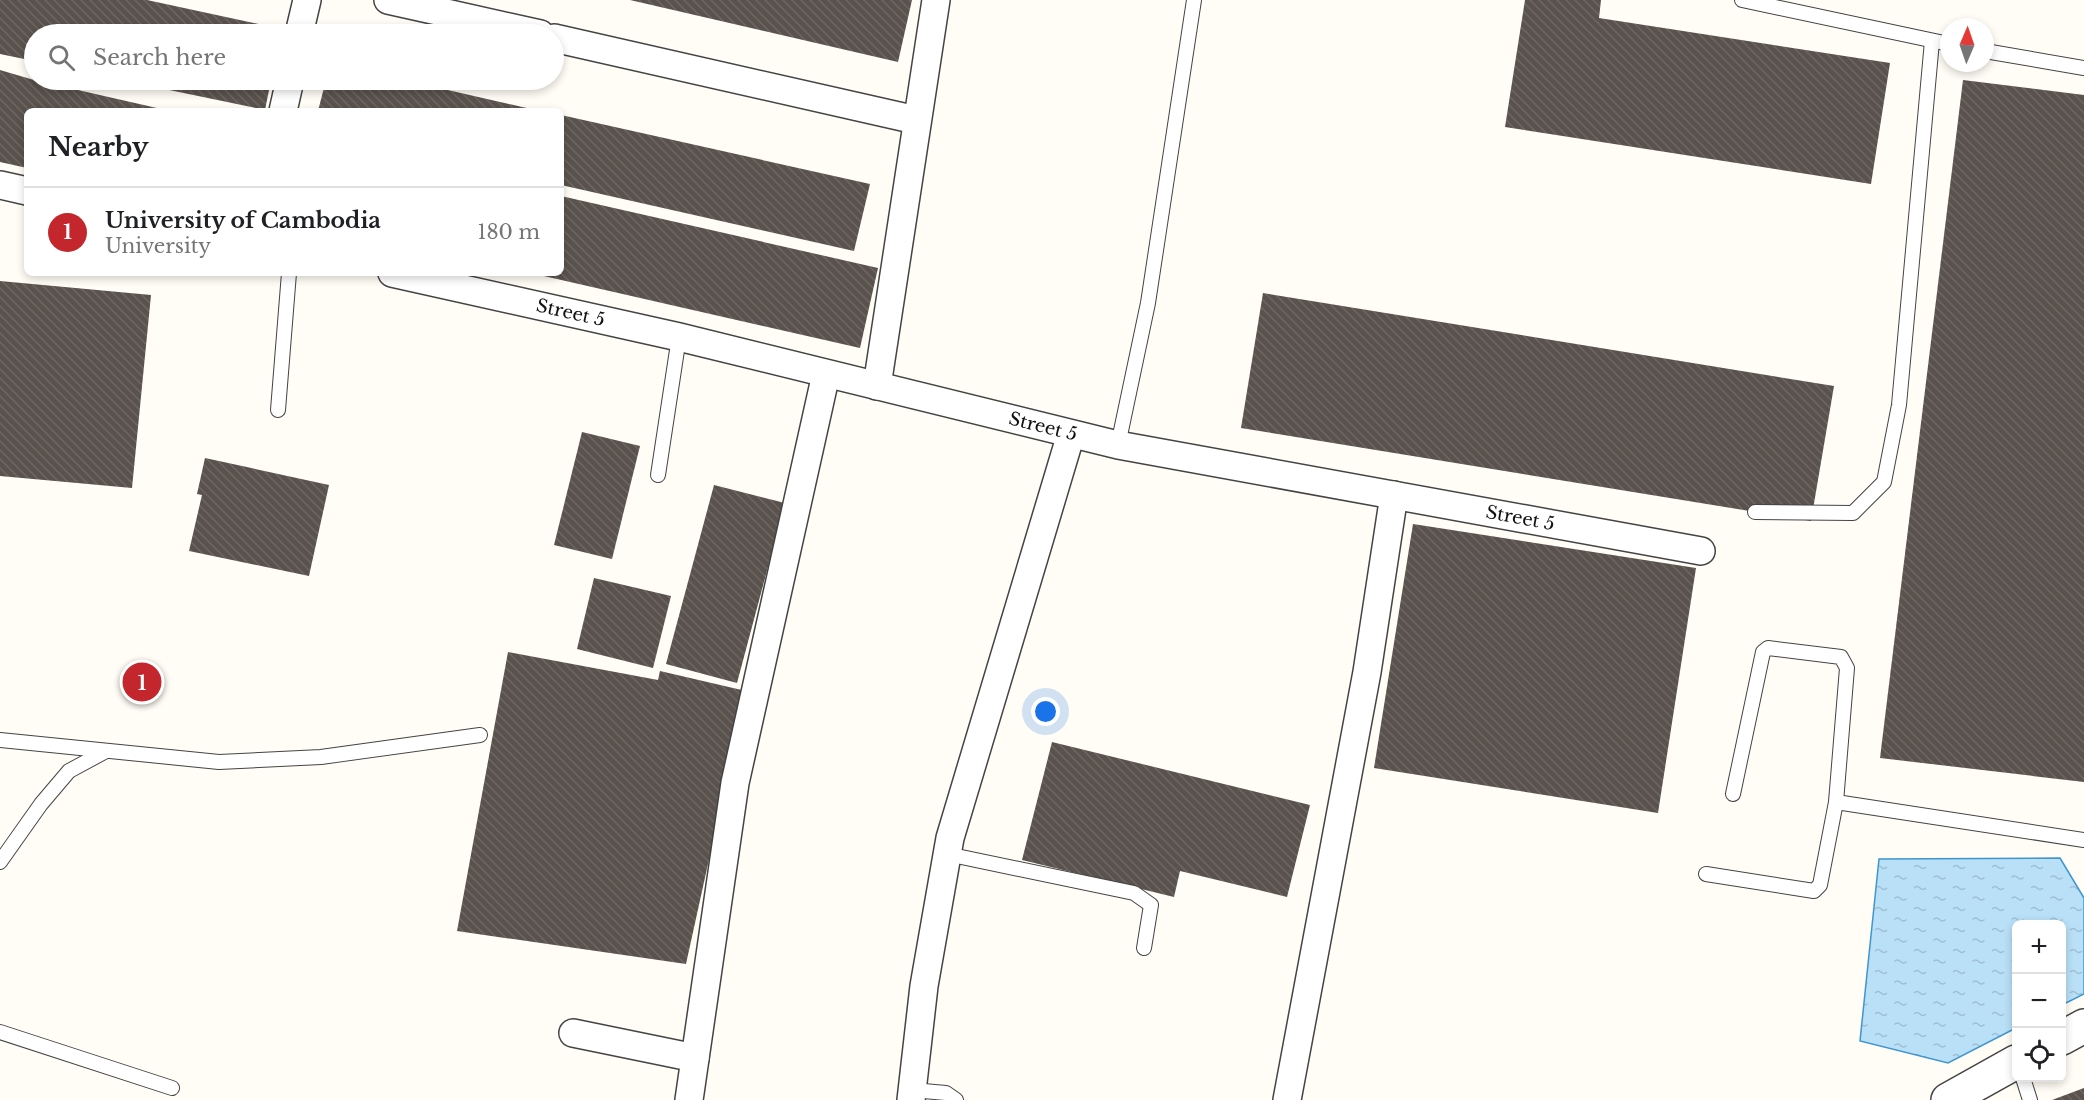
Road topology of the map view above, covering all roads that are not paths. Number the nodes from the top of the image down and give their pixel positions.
1 (307, 0) edge
2 (388, 0) edge
3 (936, 0) edge
4 (1194, 0) edge
5 (1742, 0) edge
6 (301, 24) edge
7 (495, 24) edge
8 (564, 40) edge
9 (1932, 41) junction
10 (1940, 42) edge
11 (1994, 53) edge
12 (2084, 68) edge
13 (288, 90) edge
14 (284, 108) edge
15 (916, 120) junction
16 (0, 185) edge
17 (24, 190) edge
18 (289, 276) edge
19 (405, 276) edge
20 (679, 338) junction
21 (826, 374) junction
22 (877, 386) junction
23 (278, 410) dead end
24 (1071, 434) junction
25 (1118, 445) junction
26 (658, 475) dead end
27 (1394, 495) junction
28 (1755, 512) dead end
29 (1701, 551) dead end
30 (480, 735) dead end
31 (0, 740) edge
32 (106, 751) junction
33 (1733, 794) dead end
34 (1836, 802) junction
35 (2084, 840) edge
36 (947, 854) junction
37 (0, 862) edge
38 (1706, 874) dead end
39 (1144, 948) dead end
40 (2084, 1026) edge
41 (0, 1032) edge
42 (573, 1033) dead end
43 (2066, 1035) edge
44 (695, 1058) junction
45 (2012, 1064) edge
46 (2025, 1082) edge
47 (172, 1088) dead end
48 (912, 1095) edge
49 (689, 1100) edge
50 (957, 1100) edge
51 (1287, 1100) edge
52 (1948, 1100) edge
53 (2030, 1100) edge

1 - 6 street
2 - 7 street
3 - 15 street
4 - 25 lane
5 - 9 lane
8 - 15 street
9 - 10 lane
9 - 28 lane
11 - 12 lane
13 - 14 street
15 - 22 street
16 - 17 street
18 - 23 lane
19 - 20 street, Street 5
20 - 21 street, Street 5
20 - 26 lane
21 - 22 street, Street 5
21 - 44 street
22 - 24 street, Street 5
24 - 25 street, Street 5
24 - 36 street
25 - 27 street, Street 5
27 - 29 street, Street 5
27 - 51 street
30 - 32 lane
31 - 32 lane
32 - 37 lane
33 - 34 lane
34 - 35 lane
34 - 38 lane
36 - 39 lane
36 - 48 street
40 - 43 street
41 - 47 lane
42 - 44 street
44 - 49 street
45 - 52 street
46 - 53 lane
48 - 50 lane

